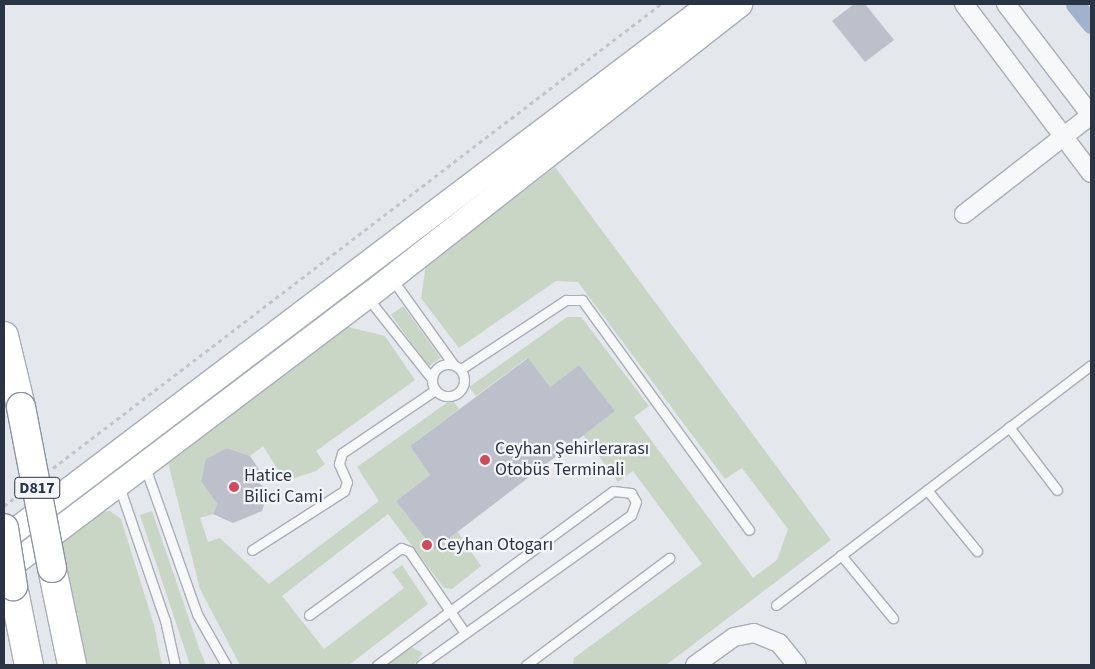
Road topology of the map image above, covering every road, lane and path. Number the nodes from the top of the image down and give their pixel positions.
1 (661, 4) edge
2 (710, 4) edge
3 (740, 4) edge
4 (964, 4) edge
5 (1006, 4) edge
6 (1091, 115) edge
7 (1064, 138) junction
8 (1091, 173) edge
9 (964, 214) dead end
10 (375, 255) junction
11 (349, 274) junction
12 (391, 278) junction
13 (367, 297) junction
14 (4, 336) edge
15 (1091, 364) edge
16 (457, 367) junction
17 (432, 379) junction
18 (435, 390) junction
19 (1009, 428) junction
20 (134, 438) junction
21 (109, 458) junction
22 (143, 462) junction
23 (49, 471) dead end
24 (118, 483) junction
25 (26, 489) dead end
26 (927, 490) junction
27 (1057, 490) dead end
28 (4, 506) edge
29 (4, 528) edge
30 (749, 530) dead end
31 (4, 539) edge
32 (252, 550) dead end
33 (977, 551) dead end
34 (841, 555) junction
35 (669, 558) dead end
36 (8, 578) edge
37 (776, 605) dead end
38 (450, 612) junction
39 (309, 615) dead end
40 (893, 618) dead end
41 (465, 633) junction
42 (29, 665) edge
43 (72, 665) edge
44 (175, 665) edge
45 (226, 665) edge
46 (377, 665) edge
47 (421, 665) edge
48 (526, 665) edge
49 (696, 665) edge
50 (797, 665) edge

1 - 23 path
2 - 10 main road
3 - 12 main road
4 - 7 street
5 - 6 street
6 - 7 street
7 - 8 street
7 - 9 street
10 - 11 main road
10 - 12 main road
11 - 13 main road
11 - 20 main road
12 - 13 main road
12 - 16 lane
13 - 17 lane
13 - 22 main road
14 - 43 highway, D817, bridge
15 - 19 lane
16 - 17 lane
16 - 18 lane
16 - 30 lane
17 - 18 lane
18 - 32 lane
19 - 26 lane
19 - 27 lane
20 - 21 main road
20 - 22 main road
21 - 24 main road
21 - 31 main road
22 - 24 main road
22 - 45 lane
24 - 36 main road
24 - 44 lane
25 - 28 path
26 - 33 lane
26 - 34 lane
29 - 36 highway, bridge
34 - 37 lane
34 - 40 lane
35 - 48 lane
36 - 42 highway
38 - 39 lane
38 - 41 lane
38 - 41 lane
38 - 46 lane
41 - 47 lane
49 - 50 street

